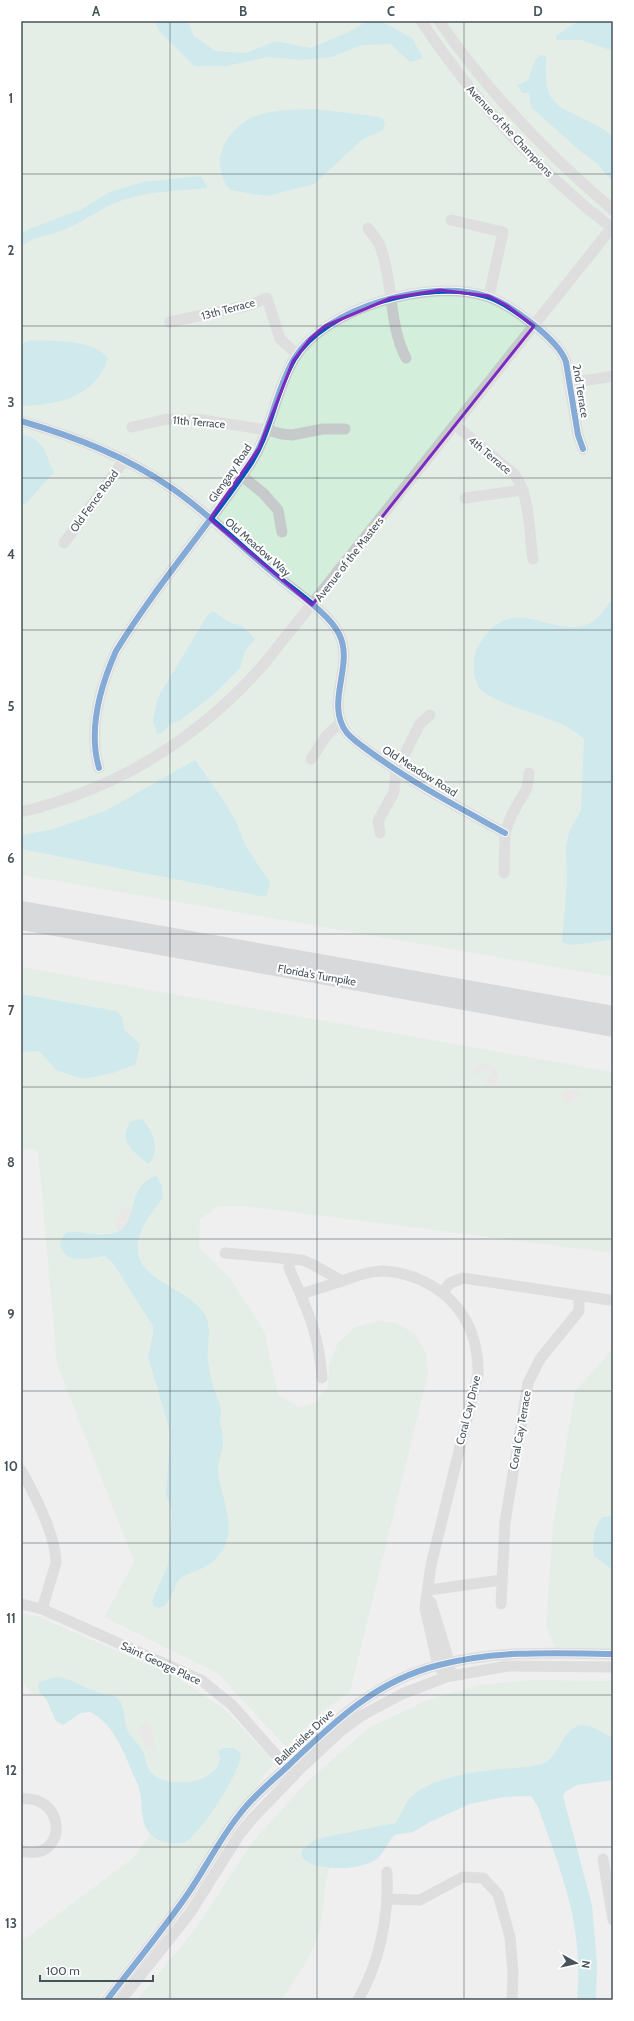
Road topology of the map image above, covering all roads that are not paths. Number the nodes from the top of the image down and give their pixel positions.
1 (421, 21) edge
2 (439, 21) edge
3 (613, 210) edge
4 (451, 220) dead end
5 (368, 228) dead end
6 (612, 228) edge
7 (489, 296) junction
8 (391, 298) junction
9 (170, 322) dead end
10 (534, 326) junction
11 (297, 354) junction
12 (406, 358) dead end
13 (613, 376) edge
14 (570, 383) junction
15 (21, 421) edge
16 (455, 425) junction
17 (132, 427) dead end
18 (345, 429) dead end
19 (267, 430) junction
20 (584, 449) dead end
21 (125, 459) junction
22 (242, 476) junction
23 (523, 490) junction
24 (465, 498) dead end
25 (210, 519) junction
26 (282, 532) dead end
27 (64, 543) dead end
28 (533, 559) dead end
29 (312, 605) junction
30 (430, 715) dead end
31 (340, 722) junction
32 (311, 758) dead end
33 (99, 768) dead end
34 (396, 771) junction
35 (529, 773) dead end
36 (21, 812) edge
37 (380, 833) dead end
38 (505, 833) junction
39 (504, 873) dead end
40 (21, 909) edge
41 (21, 922) edge
42 (613, 1014) edge
43 (613, 1028) edge
44 (225, 1253) dead end
45 (290, 1259) junction
46 (342, 1281) junction
47 (443, 1292) junction
48 (301, 1294) junction
49 (579, 1296) junction
50 (610, 1300) dead end
51 (322, 1378) dead end
52 (21, 1470) edge
53 (501, 1580) junction
54 (428, 1592) junction
55 (21, 1604) edge
56 (501, 1604) dead end
57 (42, 1610) junction
58 (613, 1654) edge
59 (444, 1664) junction
60 (613, 1667) edge
61 (448, 1677) junction
62 (291, 1771) junction
63 (21, 1799) edge
64 (21, 1851) edge
65 (603, 1859) dead end
66 (387, 1872) dead end
67 (387, 1899) junction
68 (613, 1920) edge
69 (108, 2000) edge
70 (121, 2000) edge
71 (358, 2000) edge
72 (512, 2000) edge

1 - 6 street, Avenue of the Champions
2 - 3 street, Avenue of the Champions
4 - 7 street
5 - 8 street
6 - 10 street, Avenue of the Masters
7 - 8 street, Glengary Road
7 - 10 street, Glengary Road
8 - 11 street, Glengary Road
8 - 12 street
9 - 11 street, 13th Terrace
10 - 14 street, 2nd Terrace
10 - 16 street, Avenue of the Masters
11 - 19 street, Glengary Road
13 - 14 street
14 - 20 street, 2nd Terrace
15 - 21 street, Old Meadow Way
16 - 23 street, 4th Terrace
16 - 29 street, Avenue of the Masters
17 - 19 street, 11th Terrace
18 - 19 street, 11th Terrace
19 - 22 street, Glengary Road
21 - 25 street, Old Meadow Way
21 - 27 street, Old Fence Road
22 - 25 street, Glengary Road
22 - 26 street
23 - 24 street
23 - 28 street, 4th Terrace
25 - 29 street, Old Meadow Way
25 - 33 street, Glengary Road
29 - 31 street
29 - 36 street, Avenue of the Masters
30 - 34 street
31 - 32 street
31 - 34 street, Old Meadow Road
34 - 37 street
34 - 38 street, Old Meadow Road
35 - 38 street
38 - 39 street
40 - 42 highway, Florida's Turnpike
41 - 43 highway, Florida's Turnpike
44 - 45 street
45 - 46 street
45 - 48 street
46 - 47 street, Coral Cay Drive
46 - 48 street, Coral Cay Drive
47 - 49 street
47 - 54 street, Coral Cay Drive
48 - 51 street
49 - 50 street
49 - 53 street, Coral Cay Terrace
52 - 57 street
53 - 54 street
53 - 56 street, Coral Cay Terrace
54 - 59 street, Coral Cay Drive
55 - 57 street, Saint George Place
57 - 62 street, Saint George Place
58 - 59 street, Ballenisles Drive
59 - 61 street, Coral Cay Drive
59 - 62 street, Ballenisles Drive
60 - 61 street, Ballenisles Drive
61 - 62 street, Ballenisles Drive
62 - 69 street, Ballenisles Drive
62 - 70 street, Ballenisles Drive
63 - 64 street
65 - 68 street
66 - 67 street
67 - 71 street
67 - 72 street

